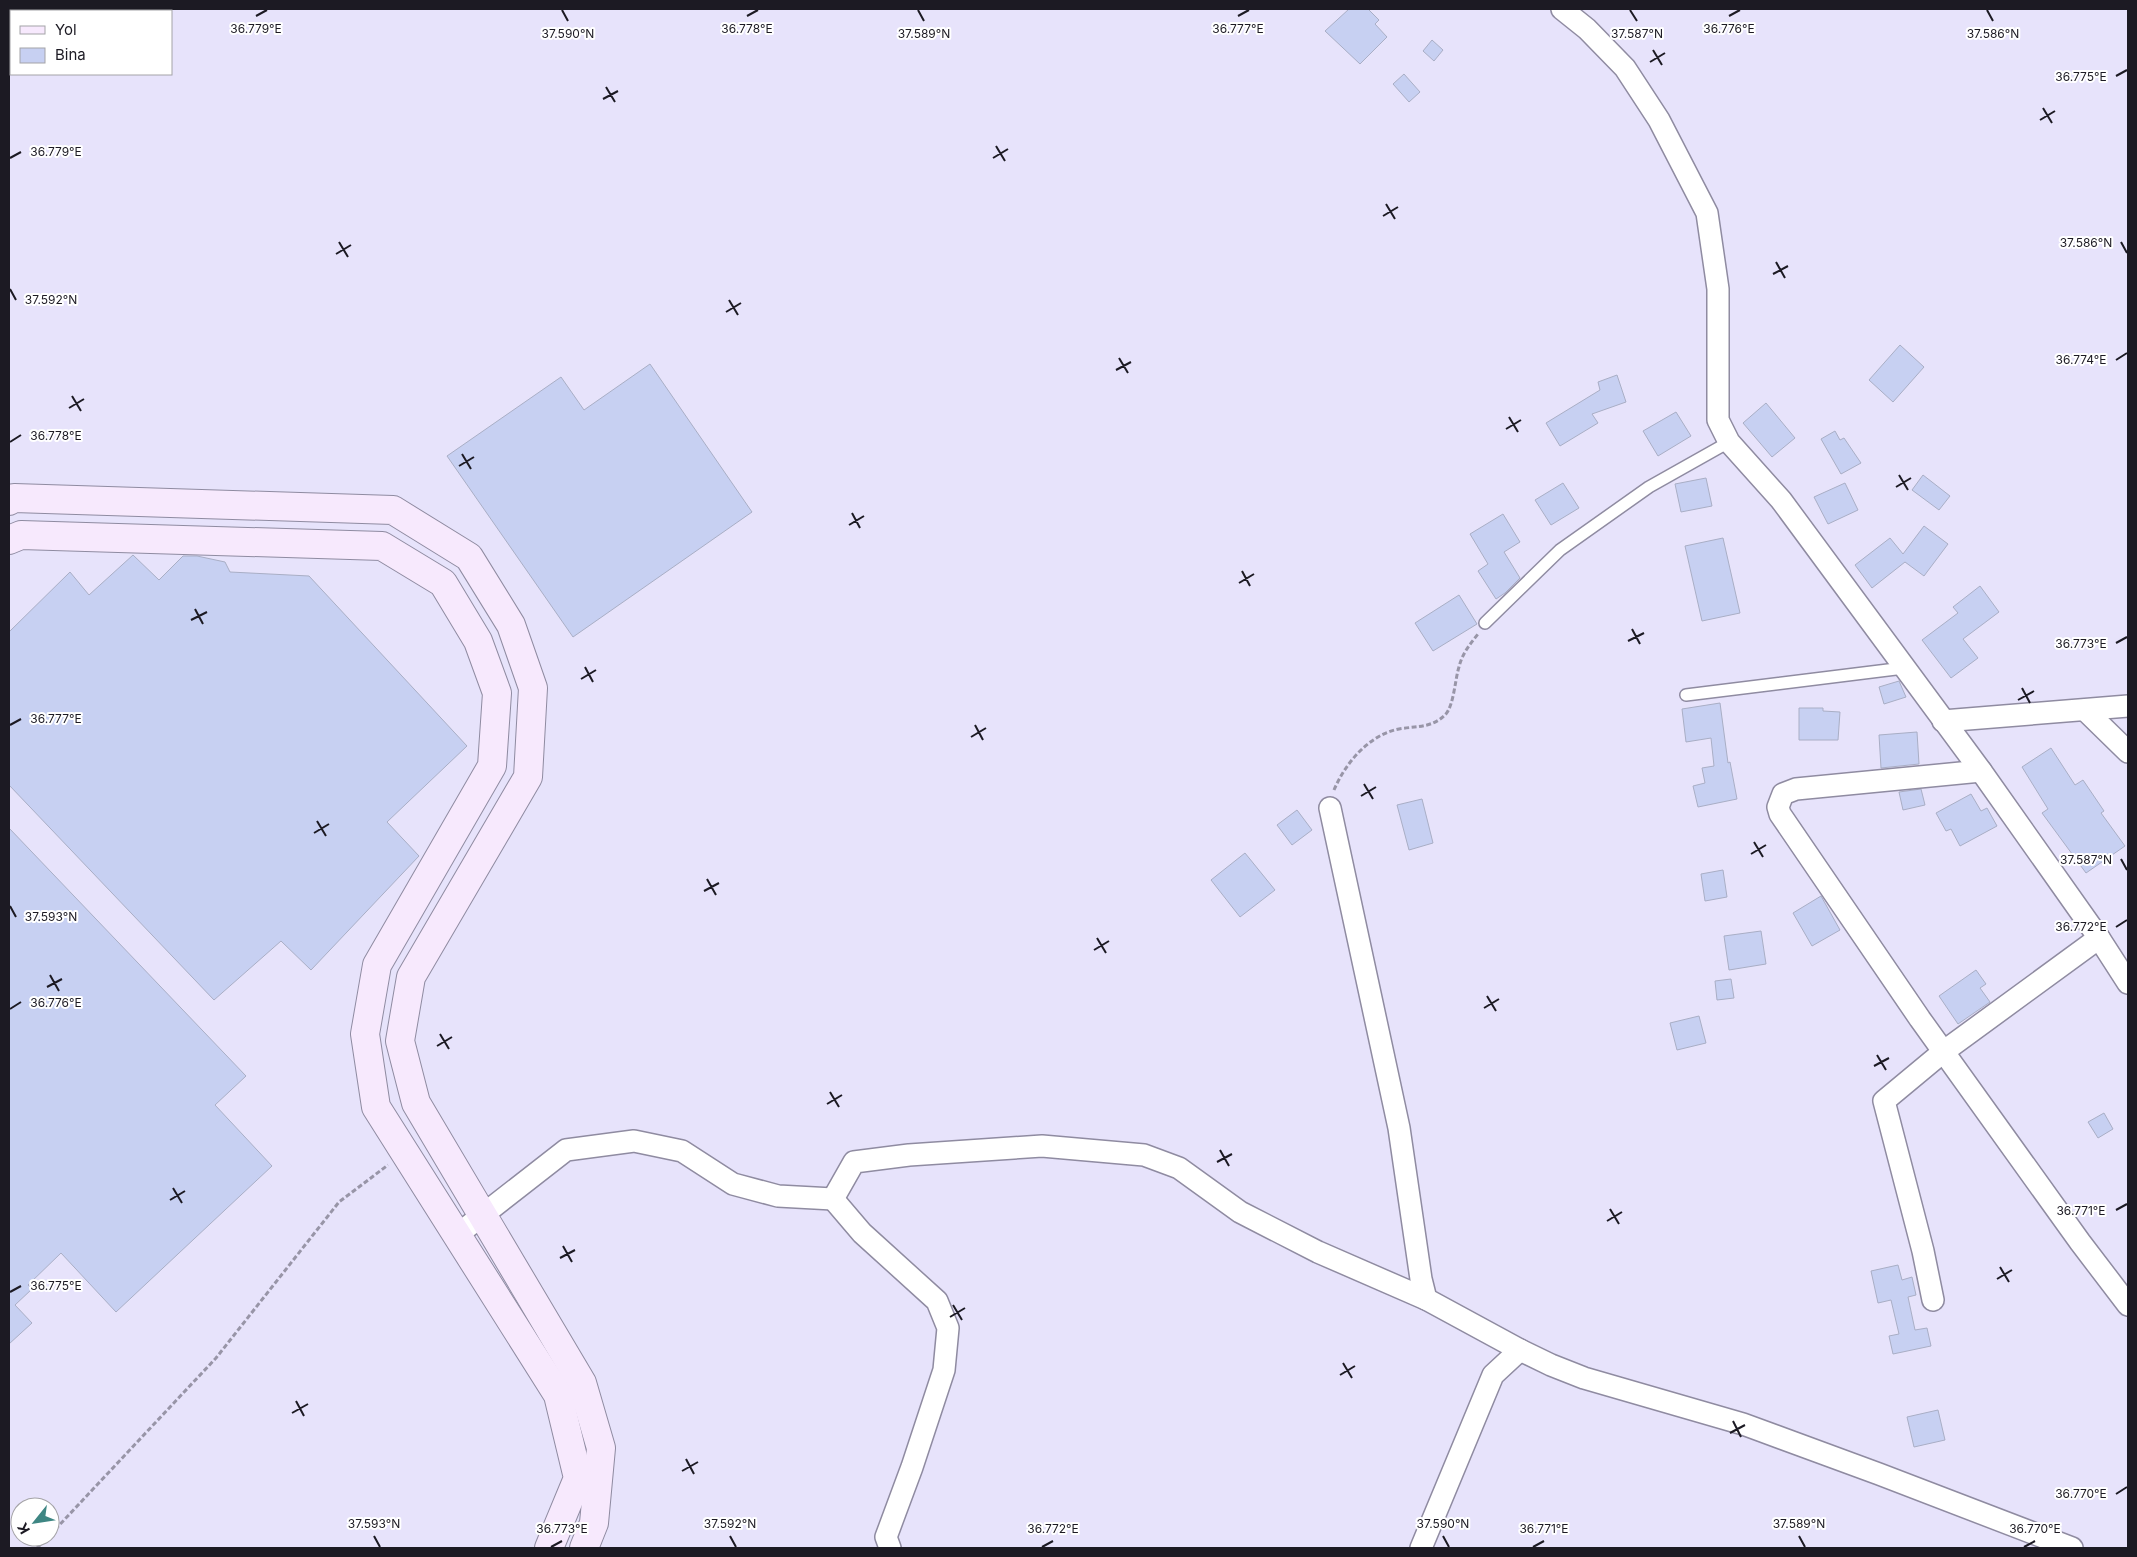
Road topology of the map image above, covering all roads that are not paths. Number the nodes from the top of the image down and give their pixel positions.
1 (1562, 9) edge
2 (1729, 442) junction
3 (9, 501) edge
4 (9, 540) edge
5 (1485, 623) road end
6 (1904, 668) junction
7 (1686, 695) dead end
8 (2128, 706) edge
9 (2085, 710) junction
10 (1944, 721) junction
11 (2128, 752) edge
12 (1981, 771) junction
13 (1330, 808) road end
14 (2099, 938) junction
15 (2128, 983) edge
16 (1943, 1052) junction
17 (833, 1200) junction
18 (482, 1215) junction
19 (457, 1235) junction
20 (1426, 1299) junction
21 (1933, 1300) dead end
22 (2128, 1305) edge
23 (1520, 1350) junction
24 (549, 1548) edge
25 (584, 1548) edge
26 (890, 1548) edge
27 (1421, 1548) edge
28 (2072, 1548) edge

1 - 2 street
2 - 5 lane
2 - 6 street
3 - 18 street
4 - 19 street
6 - 7 lane
6 - 10 street
8 - 9 street
9 - 10 street
9 - 11 street
10 - 12 street
12 - 14 street
12 - 16 street
13 - 20 street
14 - 15 street
14 - 16 street
16 - 21 street
16 - 22 street
17 - 18 street
17 - 20 street
17 - 26 street
18 - 19 street
18 - 25 street
19 - 24 street
20 - 23 street
23 - 27 street
23 - 28 street

